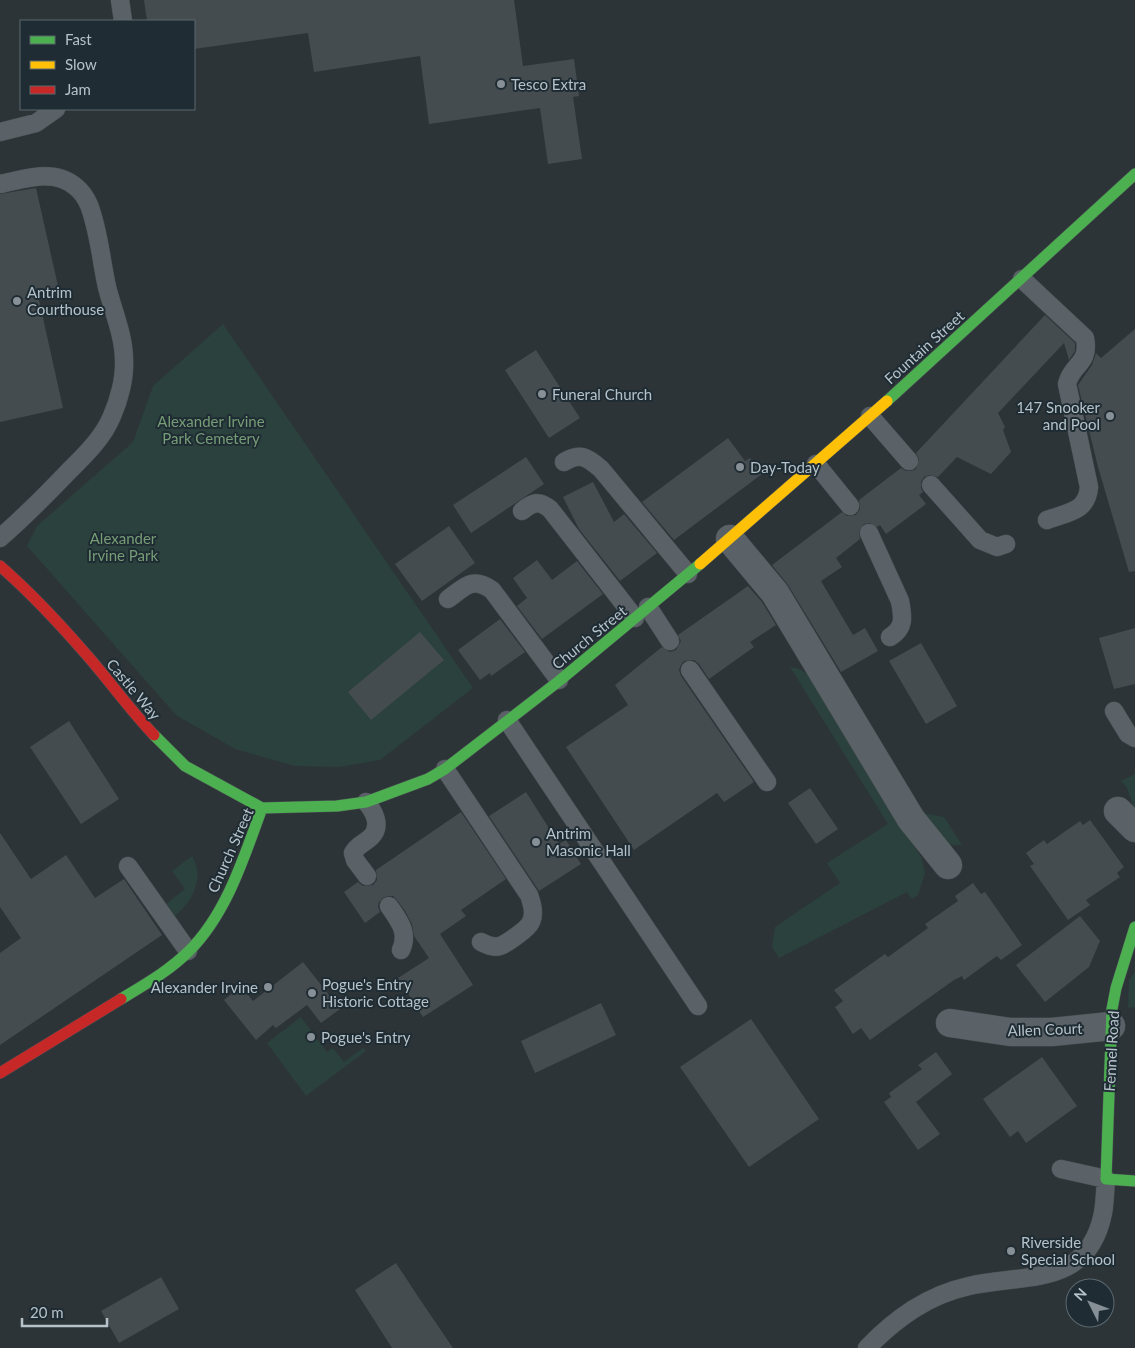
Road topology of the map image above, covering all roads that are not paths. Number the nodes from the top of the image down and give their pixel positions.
1 (120, 0) edge
2 (123, 20) edge
3 (55, 110) edge
4 (0, 132) edge
5 (1135, 174) edge
6 (0, 184) edge
7 (1022, 279) junction
8 (870, 416) junction
9 (909, 461) dead end
10 (564, 462) dead end
11 (816, 464) junction
12 (931, 485) dead end
13 (850, 506) dead end
14 (522, 511) dead end
15 (1047, 520) dead end
16 (868, 533) dead end
17 (0, 538) edge
18 (730, 539) junction
19 (1006, 544) dead end
20 (0, 566) edge
21 (688, 574) junction
22 (448, 599) dead end
23 (642, 613) junction
24 (890, 637) dead end
25 (670, 641) dead end
26 (690, 670) dead end
27 (559, 680) junction
28 (1114, 711) dead end
29 (507, 720) junction
30 (1135, 738) edge
31 (445, 769) junction
32 (766, 782) dead end
33 (366, 802) junction
34 (262, 808) junction
35 (948, 865) dead end
36 (128, 866) dead end
37 (367, 876) dead end
38 (389, 906) dead end
39 (1135, 927) edge
40 (481, 942) dead end
41 (401, 950) dead end
42 (188, 951) junction
43 (698, 1006) dead end
44 (950, 1023) dead end
45 (1111, 1026) junction
46 (0, 1073) edge
47 (1061, 1169) dead end
48 (1106, 1179) junction
49 (1135, 1180) edge
50 (867, 1348) edge

1 - 2 lane
3 - 4 lane
5 - 7 main road, Fountain Street
6 - 17 lane
7 - 8 main road, Fountain Street
7 - 15 lane
8 - 9 lane
8 - 11 main road, Fountain Street
10 - 21 lane
11 - 13 lane
11 - 18 main road, Fountain Street
12 - 19 lane
14 - 23 lane
16 - 24 lane
18 - 21 main road, Church Street
18 - 35 street
20 - 34 main road, Castle Way
21 - 23 main road, Church Street
22 - 27 lane
23 - 25 lane
23 - 27 main road, Church Street
26 - 32 lane
27 - 29 main road, Church Street
28 - 30 lane
29 - 31 main road, Church Street
29 - 43 lane
31 - 33 main road, Church Street
31 - 40 lane
33 - 34 main road, Church Street
33 - 37 lane
34 - 42 main road, Church Street
36 - 42 lane
38 - 41 lane
39 - 45 main road, Fennel Road
42 - 46 main road, Church Street
44 - 45 street, Allen Court
45 - 48 main road, Fennel Road
47 - 48 lane
48 - 49 main road
48 - 50 lane

